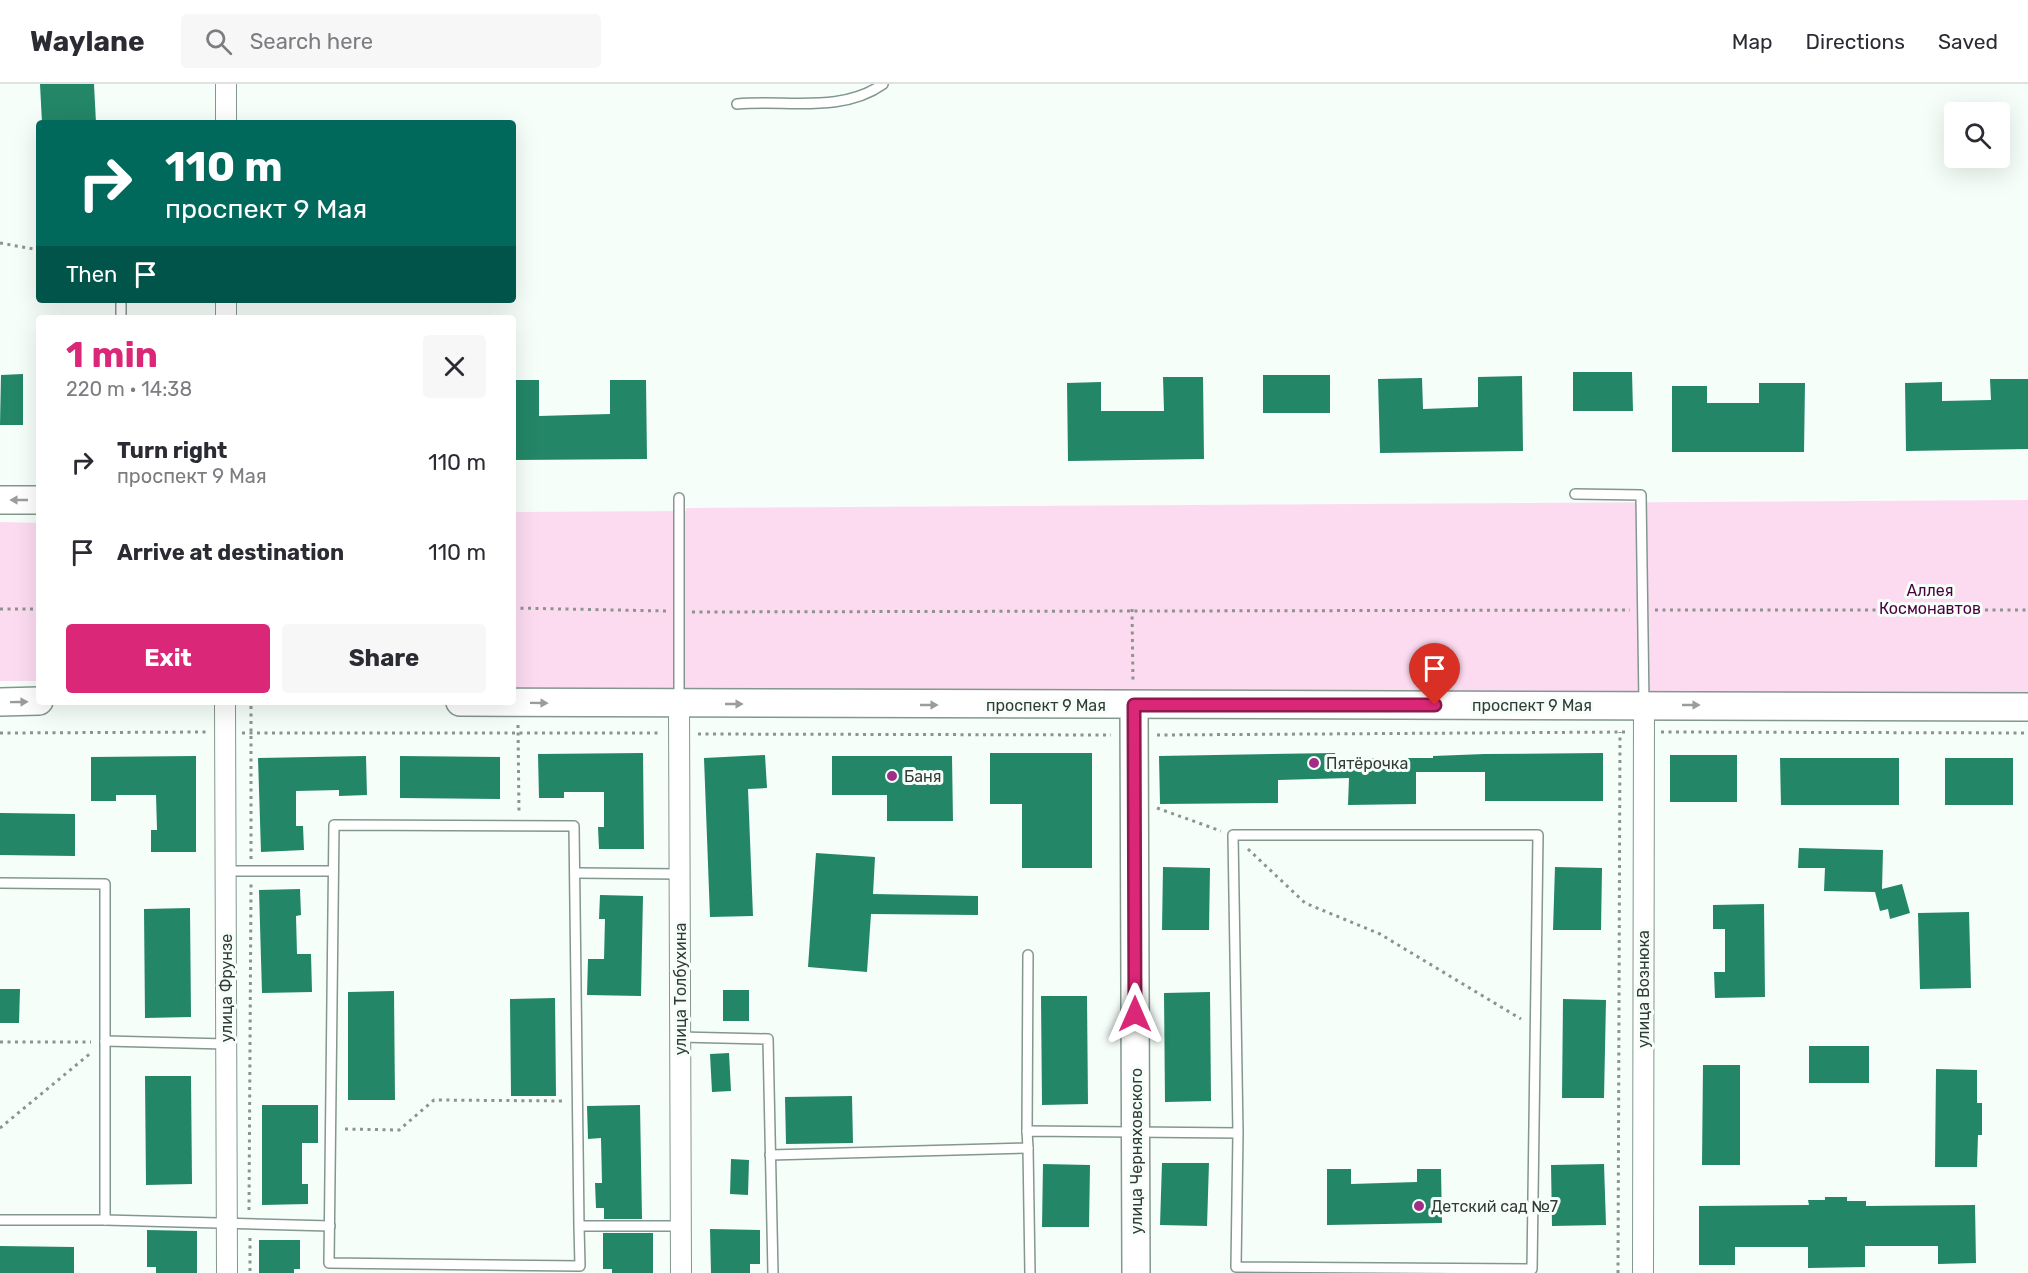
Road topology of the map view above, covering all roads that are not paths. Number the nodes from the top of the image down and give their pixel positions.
1 (226, 84) edge
2 (883, 84) edge
3 (737, 104) dead end
4 (226, 120) edge
5 (1575, 494) dead end
6 (679, 498) dead end
7 (0, 500) edge
8 (36, 500) edge
9 (0, 702) edge
10 (36, 702) edge
11 (516, 703) edge
12 (679, 704) junction
13 (225, 705) edge
14 (1134, 705) junction
15 (1644, 705) junction
16 (2028, 707) edge
17 (333, 871) junction
18 (225, 872) junction
19 (576, 873) junction
20 (680, 874) junction
21 (0, 883) edge
22 (1028, 955) dead end
23 (680, 1037) junction
24 (105, 1041) junction
25 (226, 1044) junction
26 (1027, 1131) junction
27 (1136, 1133) junction
28 (1238, 1133) junction
29 (1028, 1148) junction
30 (770, 1155) junction
31 (0, 1220) edge
32 (105, 1220) junction
33 (227, 1223) junction
34 (330, 1226) junction
35 (579, 1226) junction
36 (681, 1226) junction
37 (227, 1273) edge
38 (681, 1273) edge
39 (773, 1273) edge
40 (1030, 1273) edge
41 (1136, 1273) edge
42 (1643, 1273) edge

1 - 4 street
2 - 3 lane
5 - 15 lane
6 - 12 lane
8 -> 7 street
9 -> 10 street
11 -> 12 street, проспект 9 Мая
12 -> 14 street, проспект 9 Мая
12 - 20 street, улица Толбухина
13 - 18 street, улица Фрунзе
14 - 15 street, проспект 9 Мая
14 - 27 street, улица Черняховского
15 -> 16 street, проспект 9 Мая
15 - 42 street, улица Вознюка
17 - 18 lane
17 - 19 lane
17 - 34 lane
18 - 25 street, улица Фрунзе
19 - 20 lane
19 - 35 lane
20 - 23 street, улица Толбухина
21 - 24 lane
22 - 26 lane
23 - 30 lane
23 - 36 street, улица Толбухина
24 - 25 lane
24 - 32 lane
25 - 33 street, улица Фрунзе
26 - 27 lane
26 - 29 lane
27 - 28 lane
27 - 41 street, улица Черняховского
28 - 28 lane
29 - 30 lane
29 - 40 lane
30 - 39 lane
31 - 32 lane
32 - 33 lane
33 - 34 lane
33 - 37 street, улица Фрунзе
34 - 35 lane
35 - 36 lane
36 - 38 street, улица Толбухина

